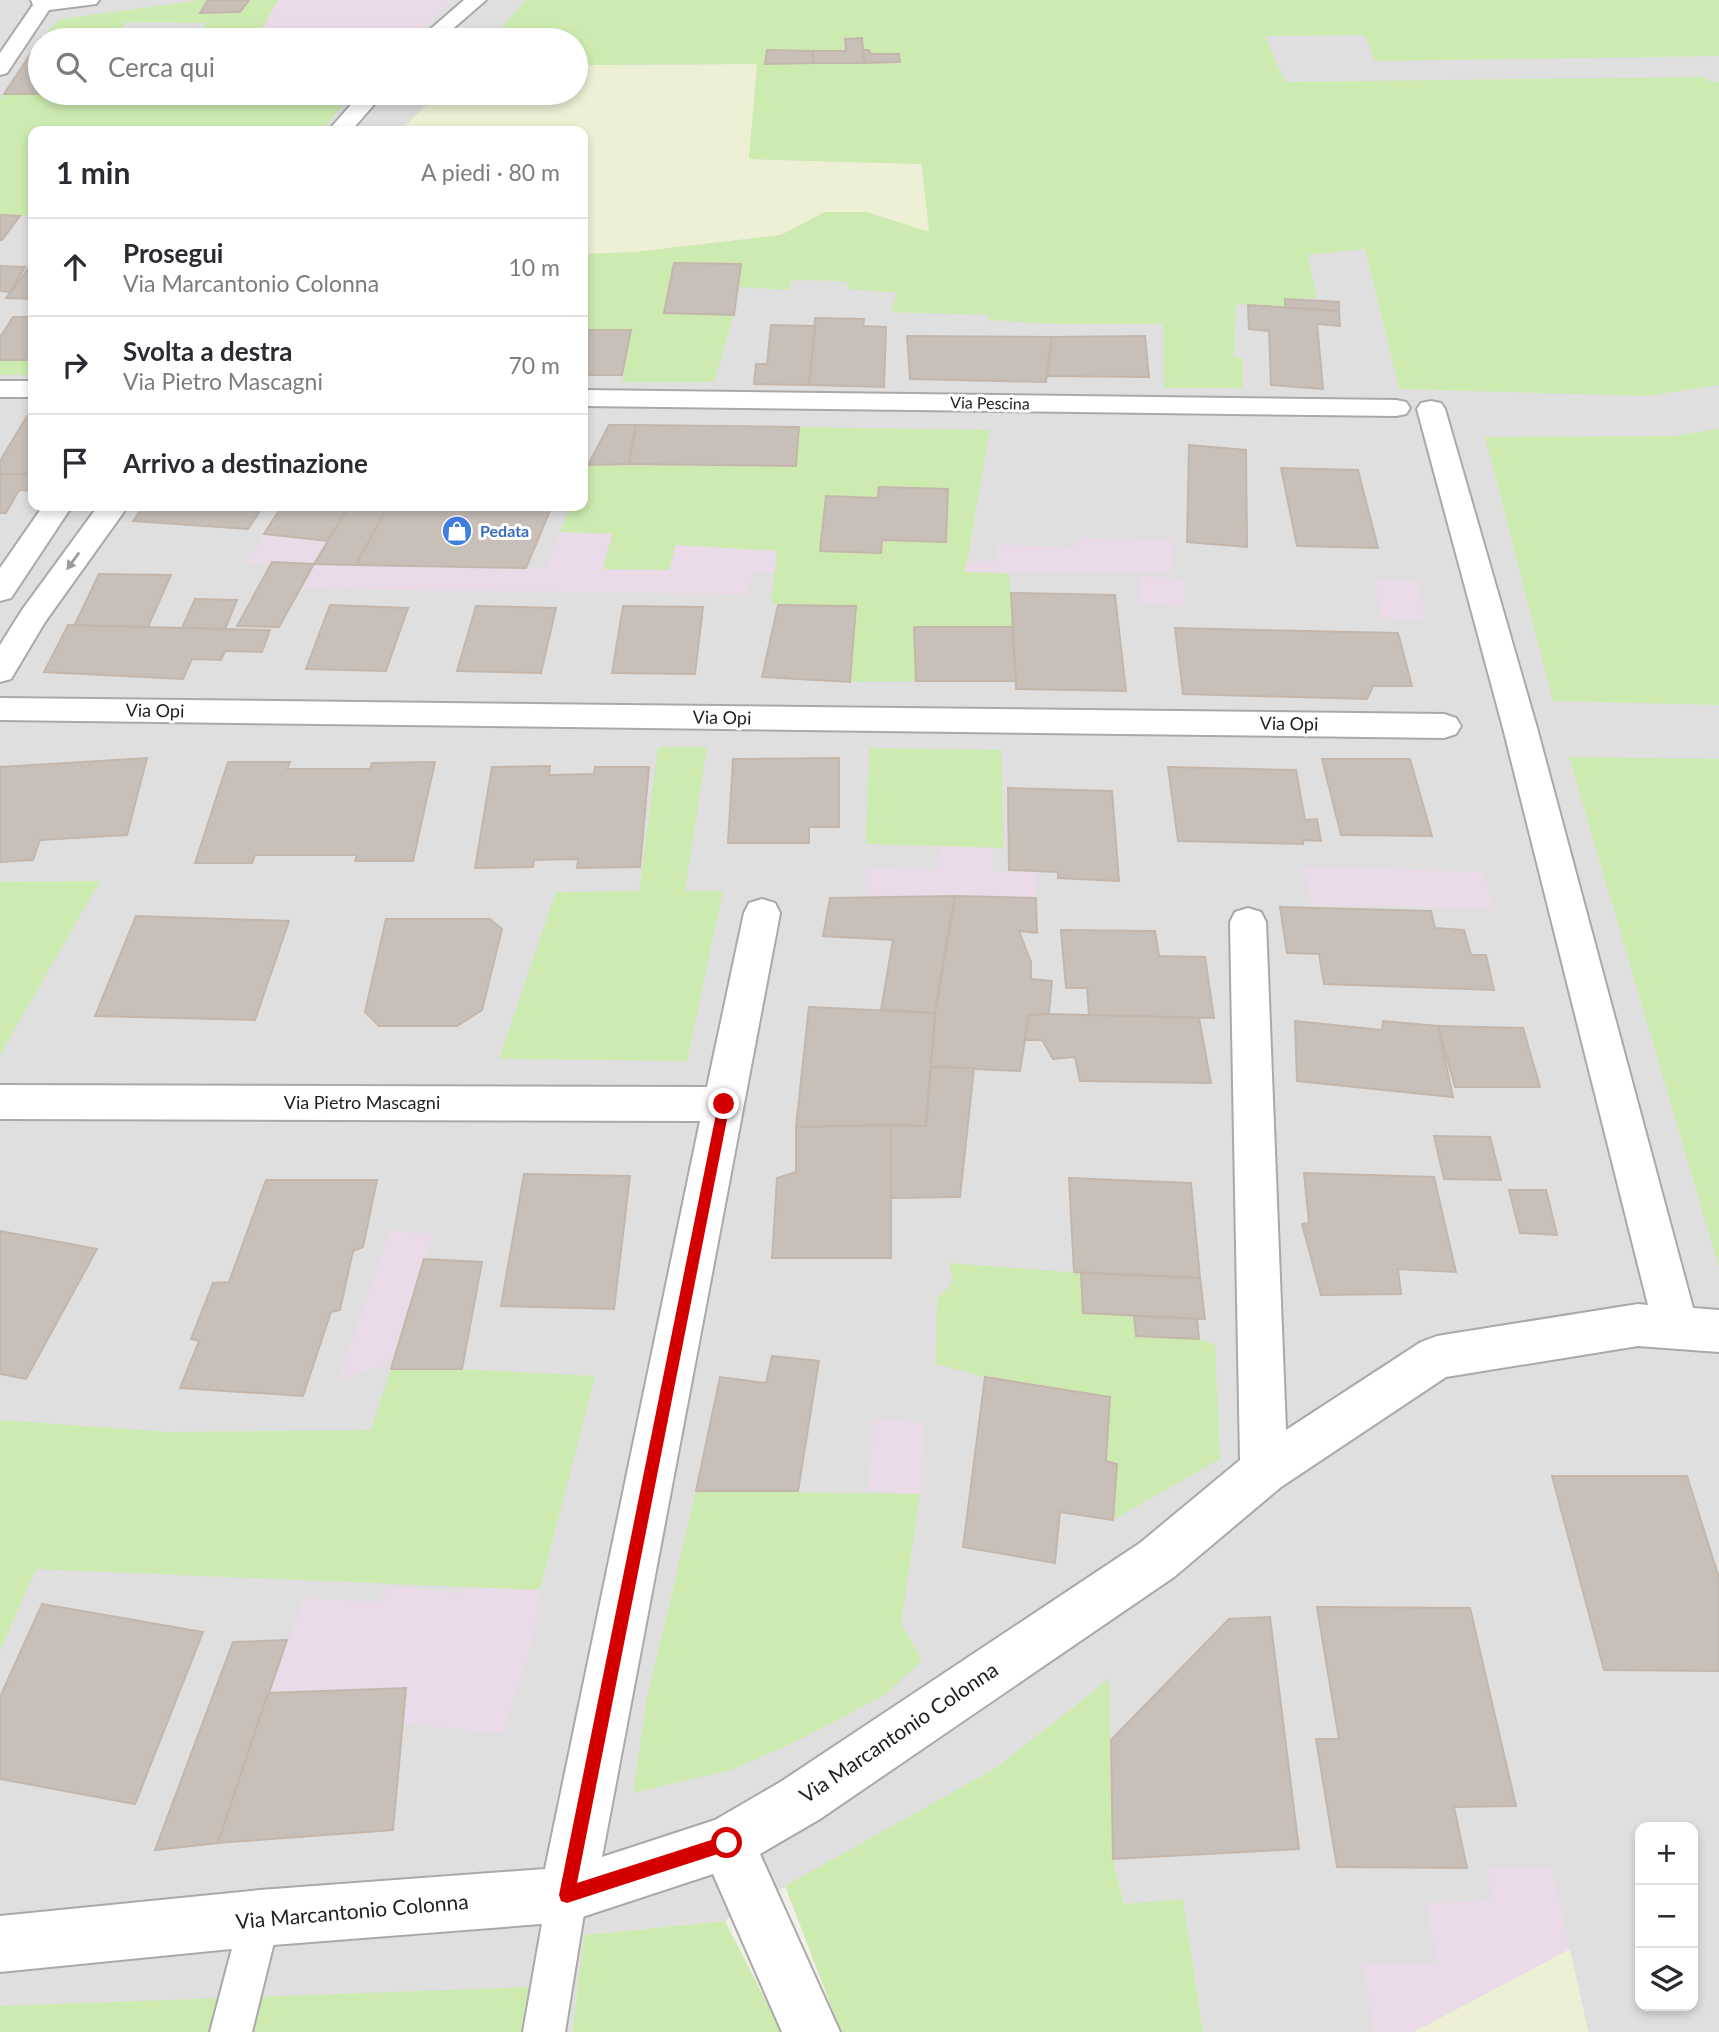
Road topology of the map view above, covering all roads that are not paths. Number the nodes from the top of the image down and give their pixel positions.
1 (89, 0) edge
2 (476, 0) edge
3 (42, 3) edge
4 (442, 28) edge
5 (0, 69) edge
6 (363, 105) edge
7 (344, 126) edge
8 (0, 388) edge
9 (28, 389) edge
10 (588, 398) edge
11 (1396, 408) dead end
12 (1431, 409) dead end
13 (54, 511) edge
14 (109, 511) edge
15 (0, 592) edge
16 (0, 671) edge
17 (0, 709) edge
18 (1444, 726) dead end
19 (762, 913) dead end
20 (1248, 922) dead end
21 (0, 1102) edge
22 (724, 1104) junction
23 (1698, 1330) edge
24 (1264, 1471) junction
25 (727, 1843) junction
26 (567, 1895) junction
27 (260, 1918) junction
28 (0, 1944) edge
29 (230, 2032) edge
30 (544, 2032) edge
31 (811, 2032) edge

1 - 3 street
2 - 4 street
3 - 5 street
6 - 7 street
8 - 9 street
10 - 11 street, Via Pescina
12 - 23 street
13 - 15 street
14 -> 16 street
17 - 18 street, Via Opi
19 - 22 street
20 - 24 street
21 - 22 street, Via Pietro Mascagni
22 - 26 street
23 - 24 street, Via Marcantonio Colonna
24 - 25 street, Via Marcantonio Colonna
25 - 26 street, Via Marcantonio Colonna
25 - 31 street
26 - 27 street, Via Marcantonio Colonna
26 - 30 lane
27 - 28 street, Via Marcantonio Colonna
27 - 29 lane

